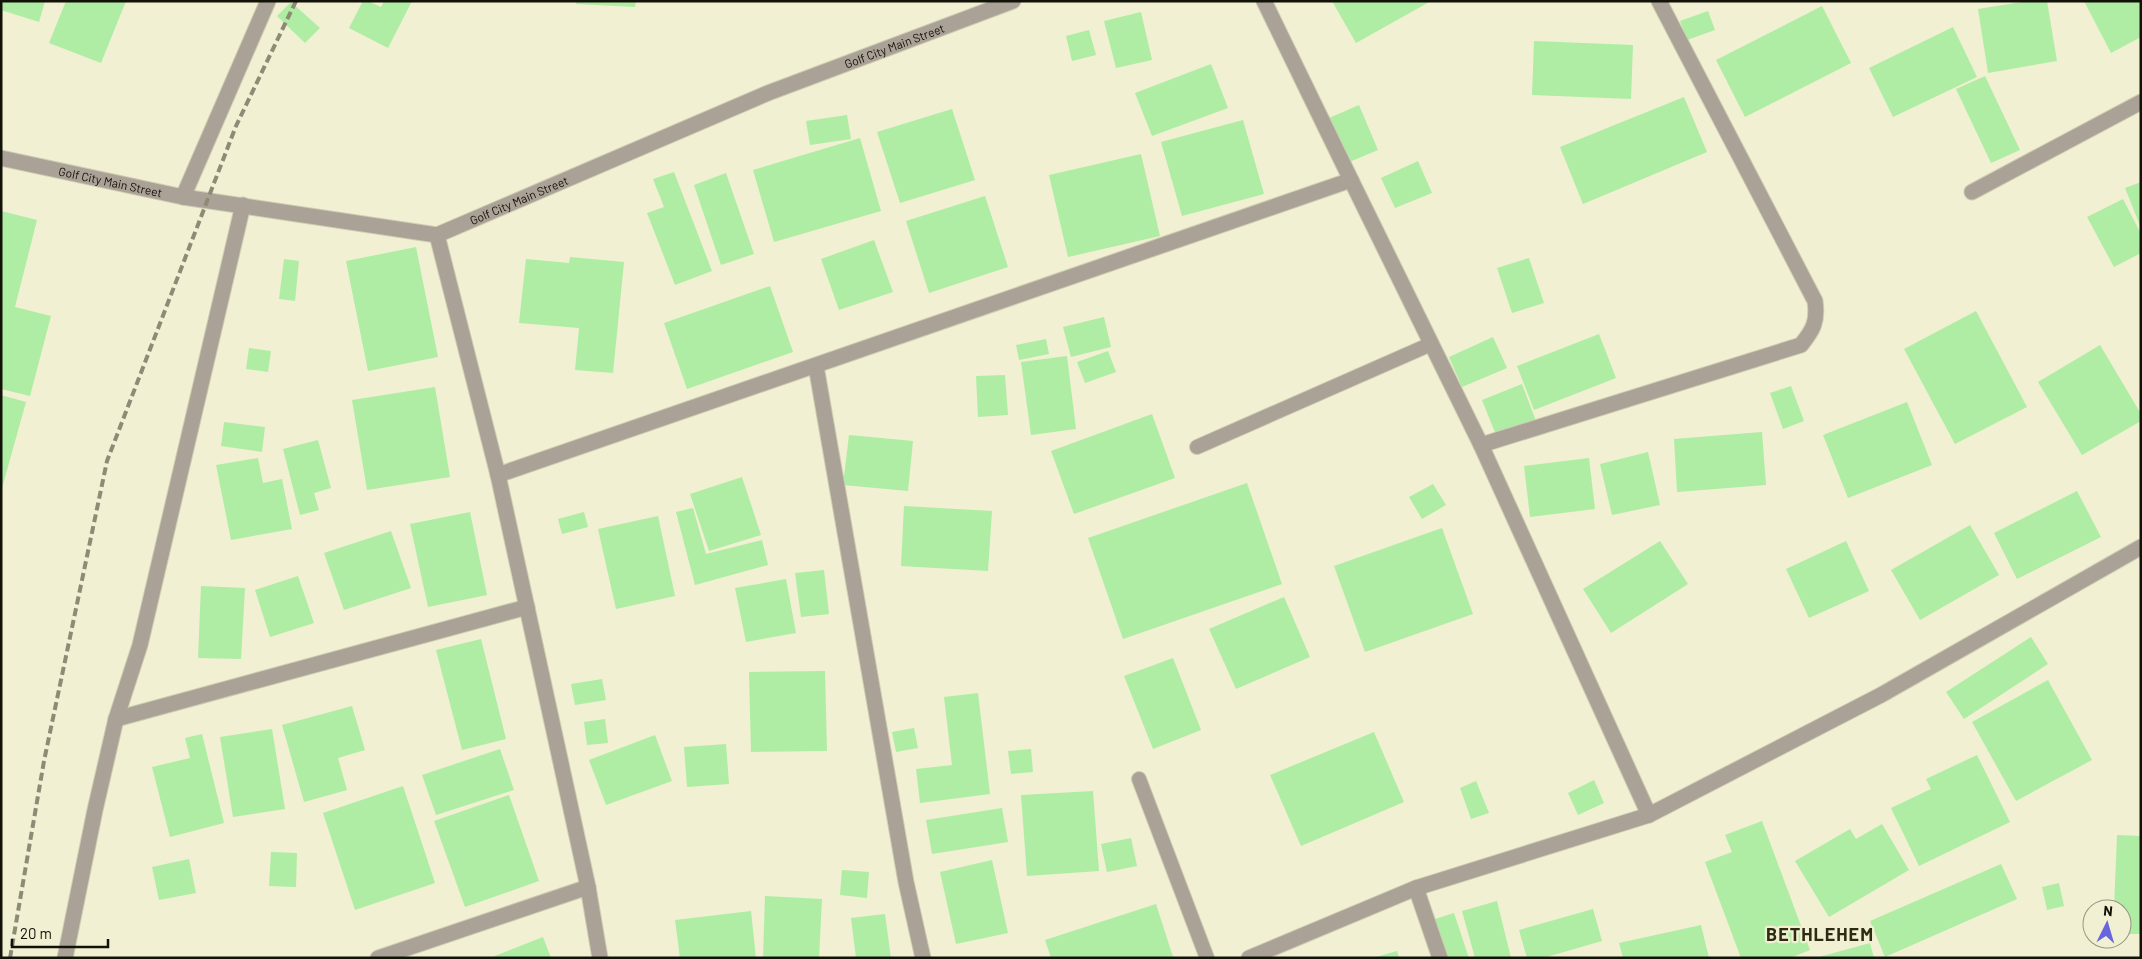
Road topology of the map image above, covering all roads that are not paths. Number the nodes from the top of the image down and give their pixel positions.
1 (268, 1) edge
2 (1013, 1) edge
3 (1264, 1) edge
4 (1658, 1) edge
5 (2141, 102) edge
6 (1, 158) edge
7 (1351, 180) junction
8 (1972, 192) dead end
9 (183, 197) junction
10 (243, 205) junction
11 (437, 235) junction
12 (1431, 344) junction
13 (816, 366) junction
14 (1480, 445) junction
15 (1197, 447) dead end
16 (498, 475) junction
17 (2141, 547) edge
18 (527, 607) junction
19 (116, 719) junction
20 (1139, 779) dead end
21 (1649, 815) junction
22 (588, 887) junction
23 (1416, 888) junction
24 (65, 958) edge
25 (378, 958) edge
26 (600, 958) edge
27 (924, 958) edge
28 (1207, 958) edge
29 (1249, 958) edge
30 (1440, 958) edge

1 - 9 street
2 - 11 street, Golf City Main Street
3 - 7 street
4 - 14 street
5 - 8 street
6 - 9 street, Golf City Main Street
7 - 12 street
7 - 13 street
9 - 10 street, Golf City Main Street
10 - 11 street, Golf City Main Street
10 - 19 street
11 - 16 street
12 - 14 street
12 - 15 lane
13 - 16 street
13 - 27 street
14 - 21 street
16 - 18 street
17 - 21 street
18 - 19 street
18 - 22 street
19 - 24 street
20 - 28 lane
21 - 23 street
22 - 25 street
22 - 26 street
23 - 29 street
23 - 30 street

